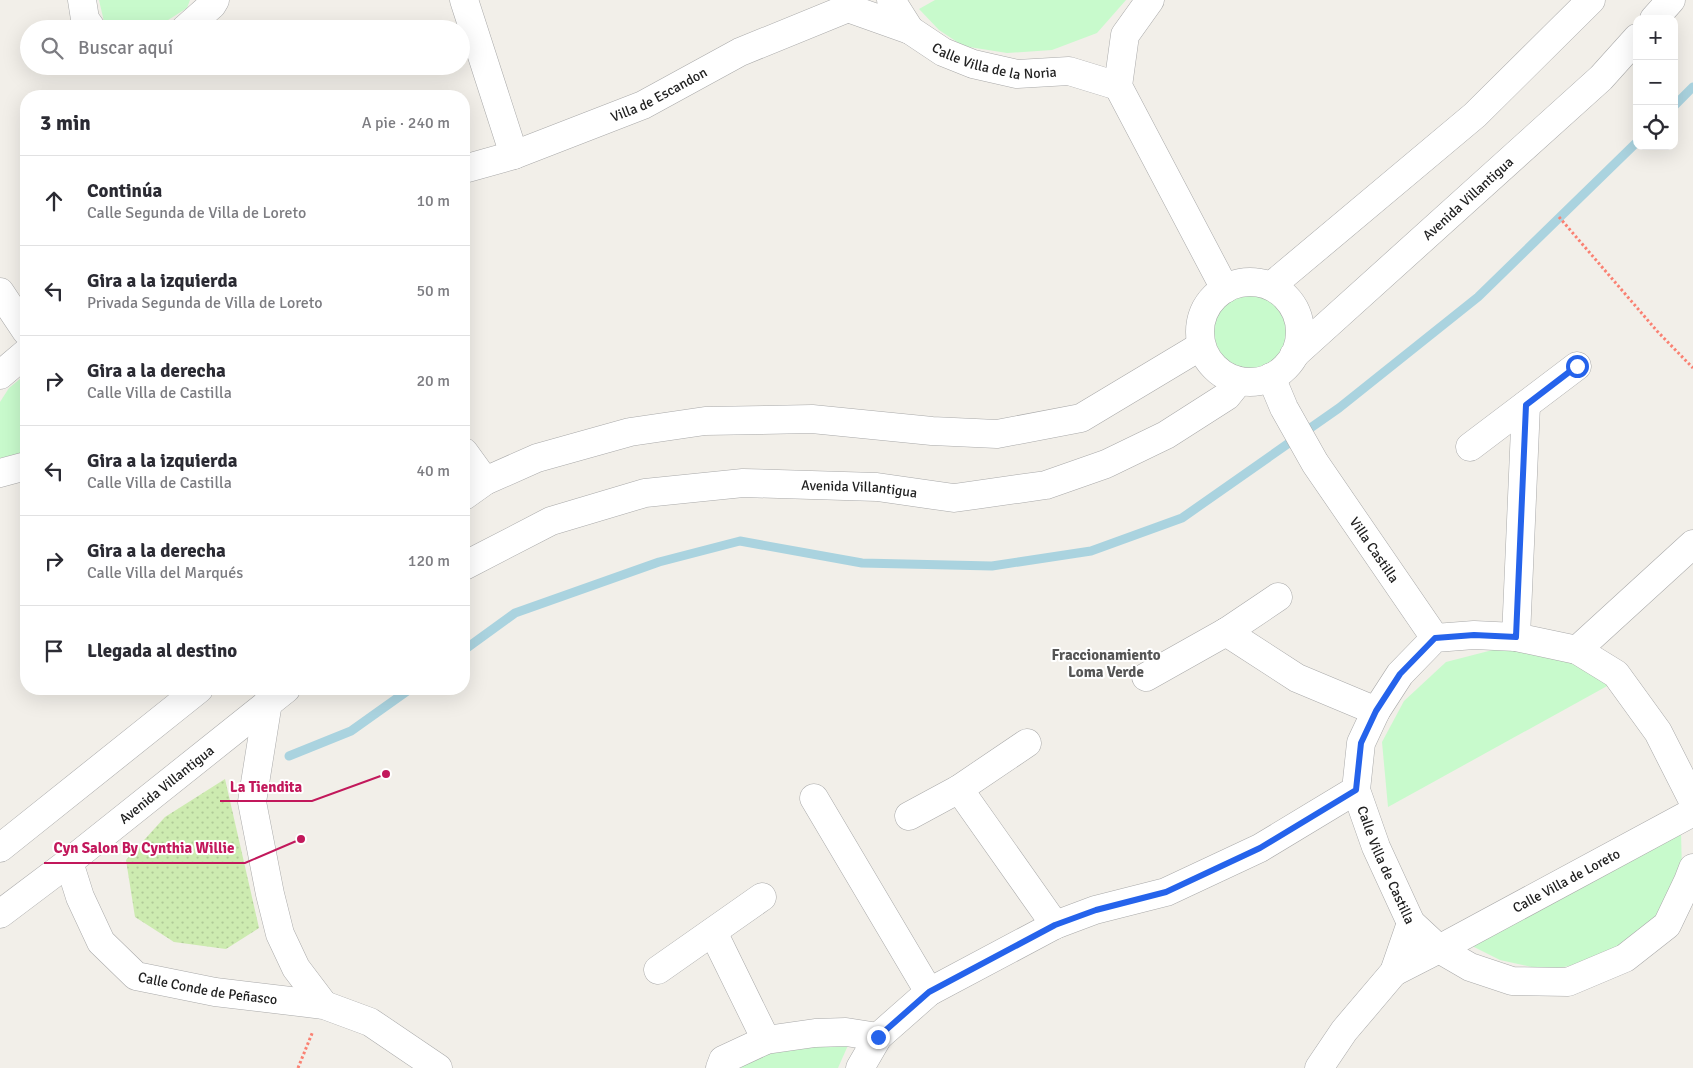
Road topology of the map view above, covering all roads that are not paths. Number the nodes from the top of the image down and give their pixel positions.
1 (82, 0) edge
2 (214, 0) edge
3 (464, 0) edge
4 (1150, 0) edge
5 (1591, 0) edge
6 (1671, 0) edge
7 (895, 1) edge
8 (850, 4) edge
9 (1658, 15) edge
10 (86, 20) edge
11 (195, 20) edge
12 (910, 30) junction
13 (1633, 42) edge
14 (1118, 86) junction
15 (514, 155) junction
16 (470, 167) edge
17 (1271, 286) junction
18 (1225, 288) junction
19 (0, 292) edge
20 (20, 322) edge
21 (1202, 346) junction
22 (1294, 355) junction
23 (20, 358) edge
24 (1577, 366) dead end
25 (0, 375) edge
26 (1271, 377) junction
27 (1239, 381) junction
28 (1526, 405) junction
29 (1470, 447) dead end
30 (20, 468) edge
31 (0, 473) edge
32 (470, 474) edge
33 (474, 488) edge
34 (1693, 544) edge
35 (470, 563) edge
36 (1278, 598) dead end
37 (1226, 632) junction
38 (1516, 637) junction
39 (1435, 638) junction
40 (1577, 650) junction
41 (1146, 676) dead end
42 (191, 695) edge
43 (277, 696) edge
44 (1376, 711) junction
45 (1027, 743) dead end
46 (1684, 766) edge
47 (959, 789) junction
48 (1356, 790) junction
49 (814, 798) dead end
50 (1693, 801) edge
51 (1693, 812) edge
52 (908, 816) dead end
53 (0, 848) edge
54 (69, 862) junction
55 (1693, 868) edge
56 (762, 897) dead end
57 (0, 914) edge
58 (1411, 923) junction
59 (1055, 925) junction
60 (713, 932) junction
61 (1439, 949) junction
62 (658, 970) dead end
63 (1394, 972) junction
64 (929, 992) junction
65 (324, 1005) junction
66 (878, 1037) junction
67 (766, 1040) junction
68 (438, 1068) edge
69 (720, 1068) edge
70 (860, 1068) edge
71 (1319, 1068) edge

1 - 10 street
2 - 11 street
3 - 15 street
4 - 14 street
5 - 17 street
6 - 9 street
7 - 12 street, Calle Villa de la Noria
8 - 12 street, Villa de Escandon
8 - 15 street, Villa de Escandon
12 - 14 street, Calle Villa de la Noria
13 - 22 street, Avenida Villantigua
14 - 18 street
15 - 16 street, Villa de Escandon
17 - 18 street
17 - 22 street
18 - 21 street
19 - 20 street
21 - 27 street
21 - 33 street
22 - 26 street
23 - 25 street
24 - 28 street
26 - 27 street
26 - 39 street, Villa Castilla
27 - 35 street, Avenida Villantigua
28 - 29 street
28 - 38 street
30 - 31 street
32 - 33 street
34 - 40 street
36 - 37 street
37 - 41 street
37 - 44 street
38 - 39 street
38 - 40 street
39 - 44 street, Calle Villa de Castilla
40 - 46 street
42 - 53 street
43 - 54 street, Avenida Villantigua
43 - 65 street
44 - 48 street, Calle Villa de Castilla
45 - 47 street
46 - 50 street
47 - 52 street
47 - 59 street
48 - 58 street, Calle Villa de Castilla
48 - 59 street
49 - 64 street
51 - 61 street, Calle Villa de Loreto
54 - 57 street, Avenida Villantigua
54 - 65 street, Calle Conde de Peñasco
55 - 61 street, Calle Villa de Castilla
56 - 60 street
58 - 61 street, Calle Villa de Castilla
58 - 63 street
59 - 64 street
60 - 62 street
60 - 67 street
61 - 63 street, Calle Villa de Loreto
63 - 71 street
64 - 66 street
65 - 68 street, Calle Conde de Peñasco
66 - 67 street
66 - 70 street
67 - 69 street

